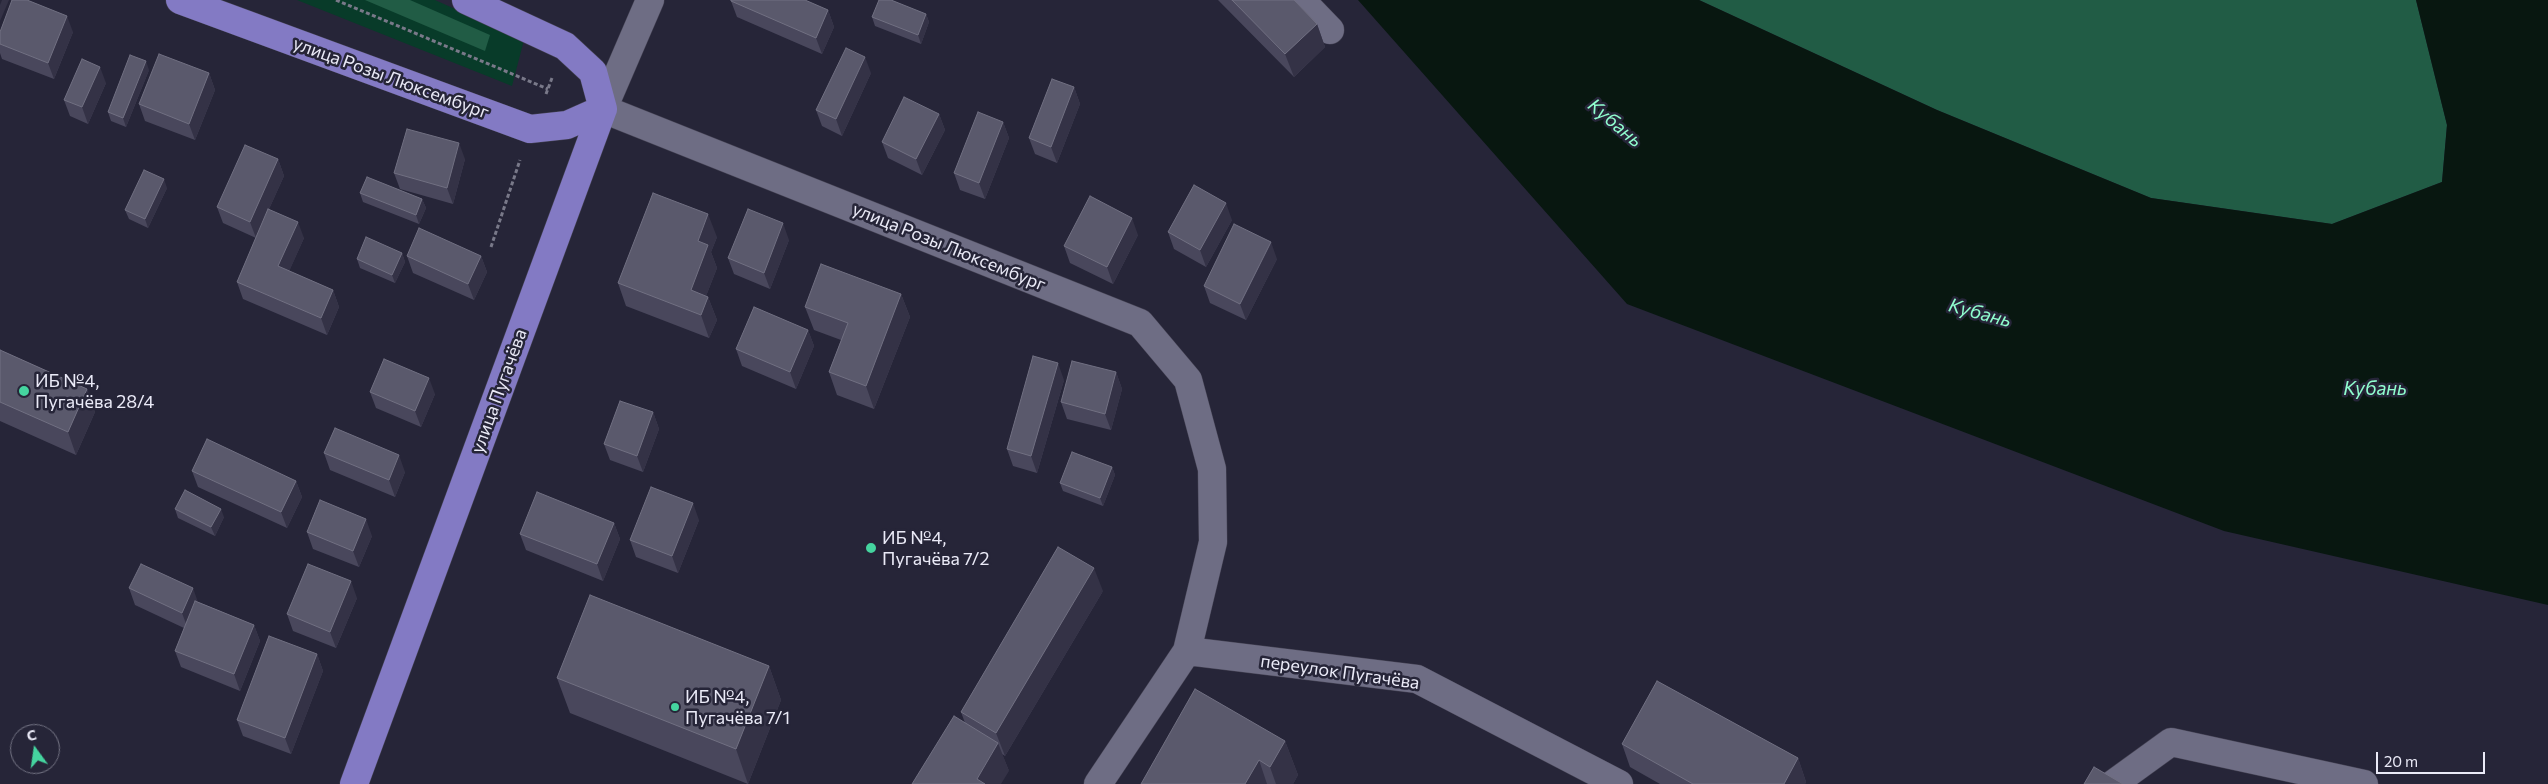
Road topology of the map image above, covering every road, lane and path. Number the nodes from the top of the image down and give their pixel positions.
1 (180, 0) edge
2 (336, 0) edge
3 (466, 0) edge
4 (650, 0) edge
5 (1301, 0) edge
6 (1330, 30) dead end
7 (548, 89) dead end
8 (604, 109) junction
9 (1187, 651) junction
10 (354, 784) edge
11 (1098, 784) edge
12 (1619, 784) edge
13 (2113, 784) edge
14 (2364, 784) edge

1 - 8 main road, улица Розы Люксембург
2 - 7 path
3 - 8 main road
4 - 8 street, улица Пугачёва
5 - 6 street
8 - 9 street, улица Розы Люксембург
8 - 10 main road, улица Пугачёва
9 - 11 street
9 - 12 street, переулок Пугачёва
13 - 14 street

